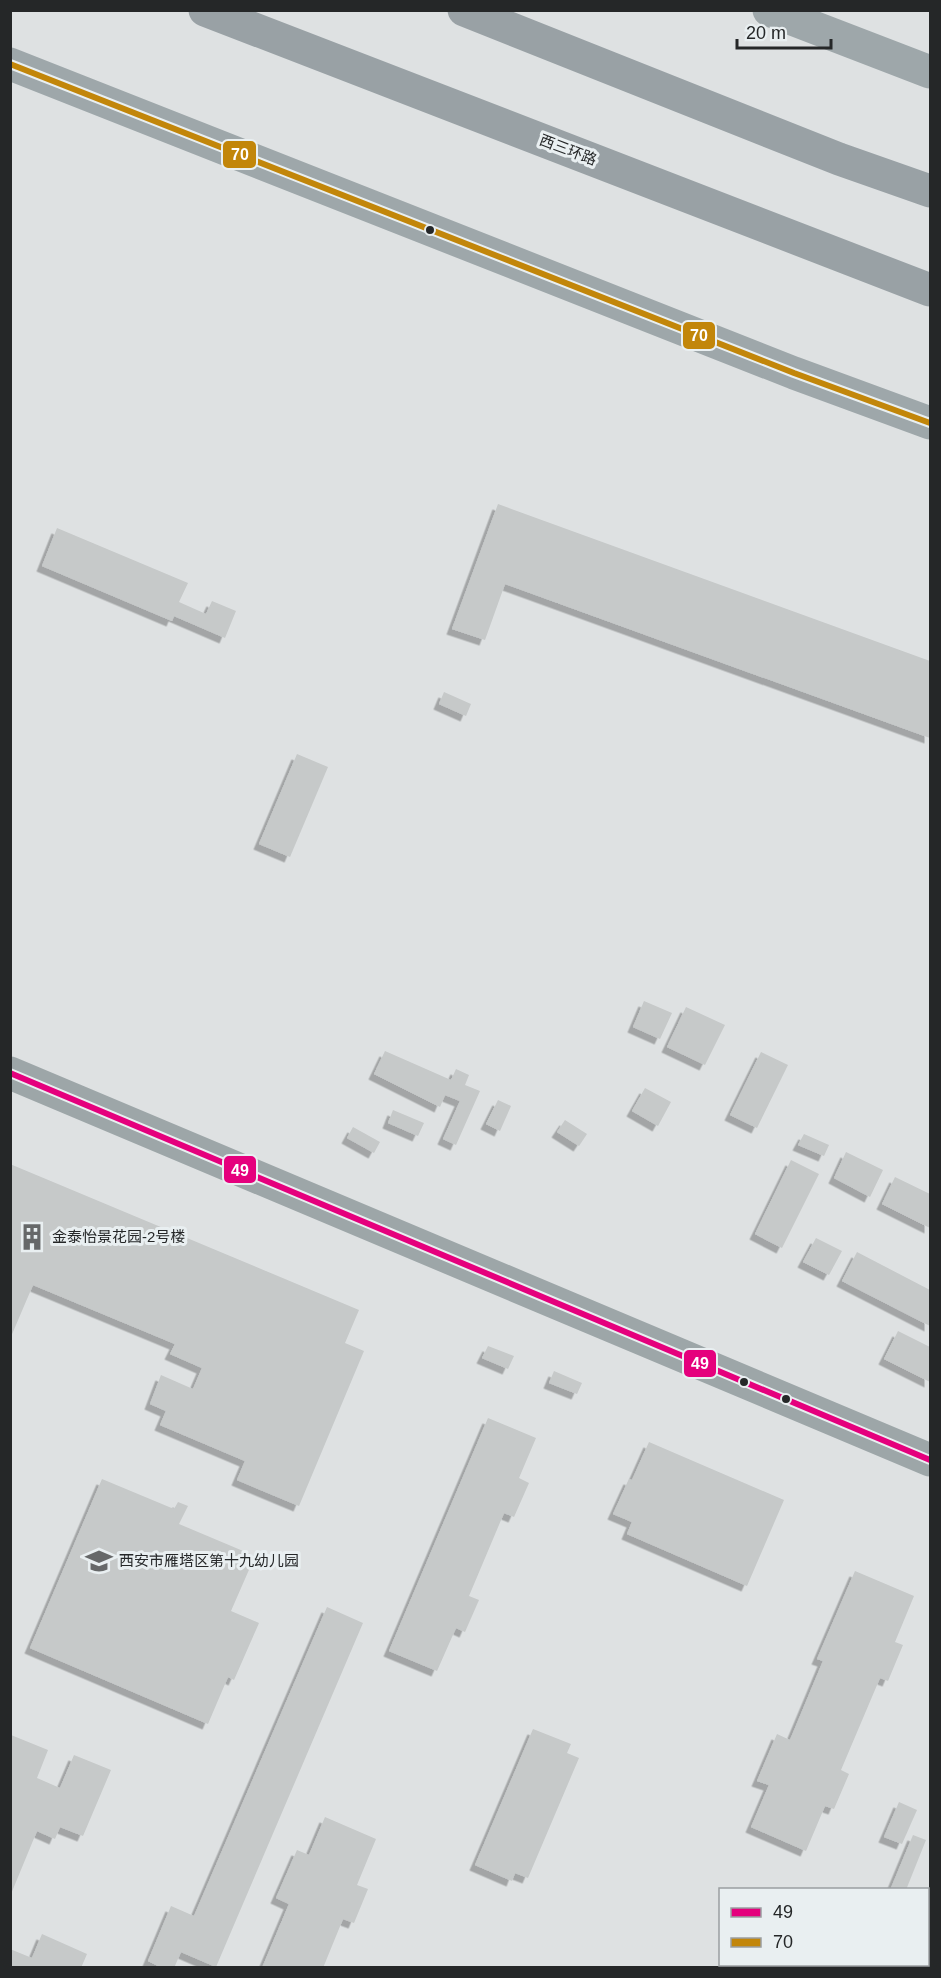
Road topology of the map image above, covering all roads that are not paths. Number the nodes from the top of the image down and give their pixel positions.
1 (205, 10) edge
2 (464, 10) edge
3 (769, 10) edge
4 (10, 64) edge
5 (930, 72) edge
6 (930, 191) edge
7 (930, 290) edge
8 (930, 423) edge
9 (10, 1073) edge
10 (930, 1460) edge

1 - 7 highway, 西三环路
2 - 6 highway
3 - 5 main road
4 - 8 main road
9 - 10 street

